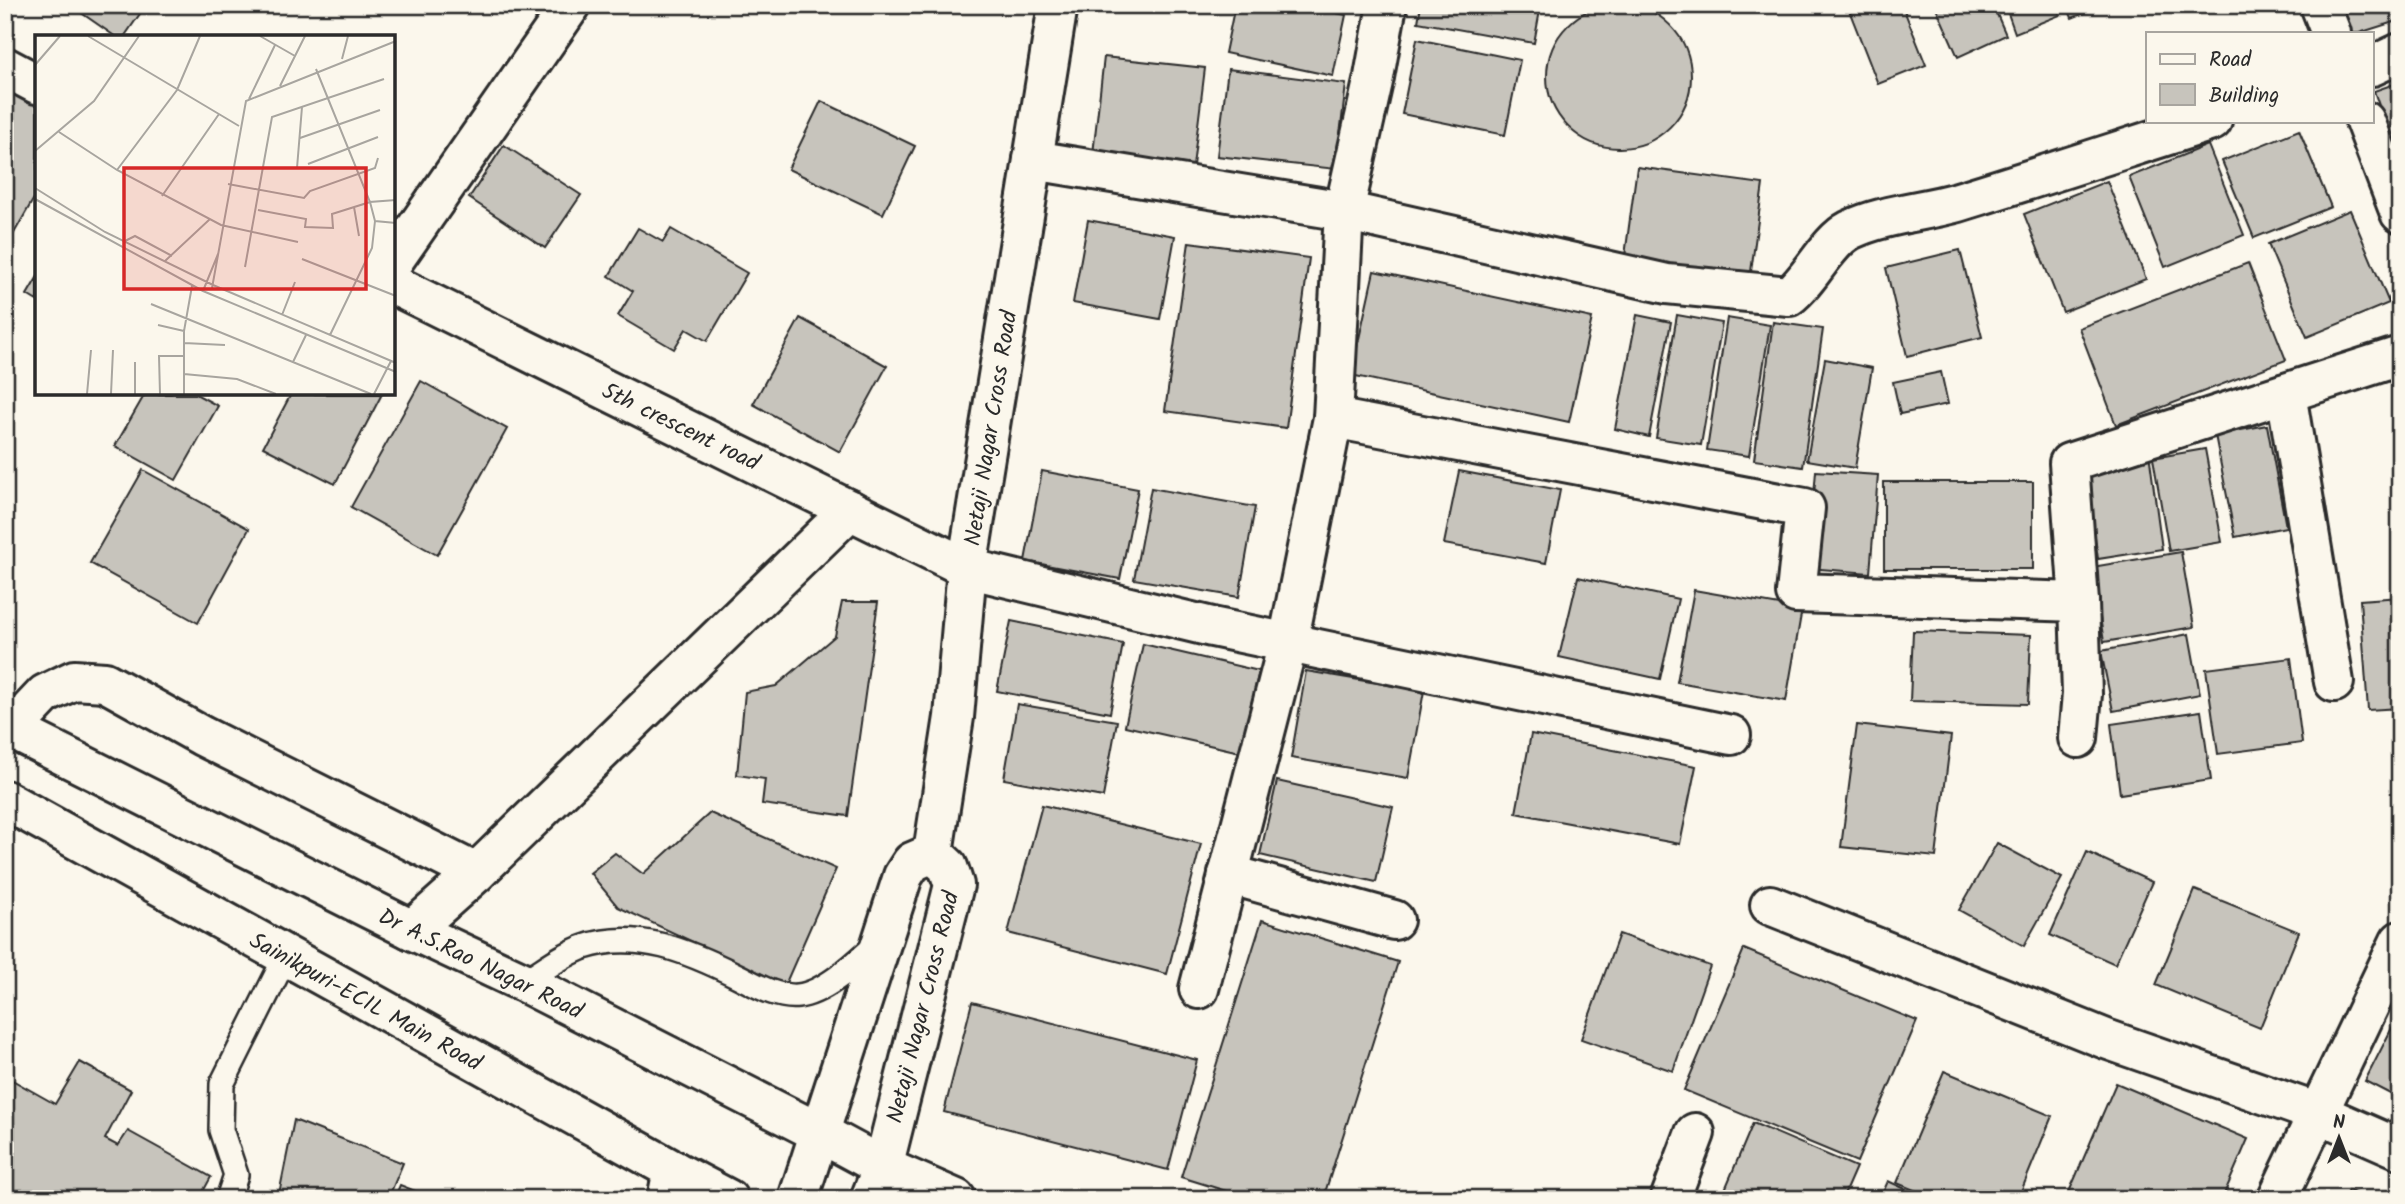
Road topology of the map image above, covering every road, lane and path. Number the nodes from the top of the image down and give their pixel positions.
1 (571, 5) edge
2 (1058, 5) edge
3 (1387, 5) edge
4 (2320, 5) edge
5 (2331, 32) edge
6 (2400, 53) edge
7 (2374, 65) edge
8 (5, 66) edge
9 (35, 83) edge
10 (2209, 122) edge
11 (2365, 122) edge
12 (1033, 160) junction
13 (1344, 211) junction
14 (2400, 213) edge
15 (396, 257) edge
16 (396, 286) edge
17 (2400, 356) edge
18 (2286, 393) junction
19 (1333, 418) junction
20 (850, 510) junction
21 (967, 568) junction
22 (2079, 601) junction
23 (1289, 643) junction
24 (2334, 682) dead end
25 (9, 728) edge
26 (1731, 735) dead end
27 (2078, 738) dead end
28 (5, 800) edge
29 (933, 853) junction
30 (476, 873) junction
31 (1228, 874) junction
32 (1770, 905) dead end
33 (1394, 920) dead end
34 (412, 930) junction
35 (2400, 940) edge
36 (880, 941) junction
37 (286, 956) junction
38 (523, 982) junction
39 (1199, 989) dead end
40 (2318, 1113) junction
41 (820, 1133) junction
42 (1695, 1133) dead end
43 (2400, 1149) edge
44 (876, 1183) edge
45 (670, 1184) edge
46 (228, 1199) edge
47 (728, 1199) edge
48 (798, 1199) edge
49 (956, 1199) edge
50 (1670, 1199) edge
51 (2277, 1199) edge

1 - 15 street
2 - 12 street, Netaji Nagar Cross Road
3 - 13 street
4 - 5 street
6 - 7 street
8 - 9 street
10 - 13 street
11 - 14 street
12 - 13 street
12 - 21 street, Netaji Nagar Cross Road
13 - 19 street
16 - 20 street, 5th crescent road
17 - 18 street
18 - 22 street
18 - 24 street
19 - 22 street
19 - 23 street
20 - 21 street, 5th crescent road
20 - 30 street
21 - 23 street, 5th crescent road
21 - 29 street, Netaji Nagar Cross Road
22 - 27 street
23 - 26 street, 5th crescent road
23 - 31 street
25 - 30 street
25 - 34 street, Dr A.S.Rao Nagar Road
28 - 37 street, Sainikpuri-ECIL Main Road
29 - 36 street
29 - 44 street, Netaji Nagar Cross Road
30 - 34 street
31 - 33 street
31 - 39 street
32 - 40 street
34 - 38 street, Dr A.S.Rao Nagar Road
35 - 40 street
36 - 38 lane
36 - 41 street
37 - 45 street, Sainikpuri-ECIL Main Road
37 - 46 lane
38 - 41 street, Dr A.S.Rao Nagar Road
40 - 43 street
40 - 51 street
41 - 44 street, Dr A.S.Rao Nagar Road
41 - 48 street
42 - 50 street
44 - 49 street, Dr A.S.Rao Nagar Road
45 - 47 street, Sainikpuri-ECIL Main Road

